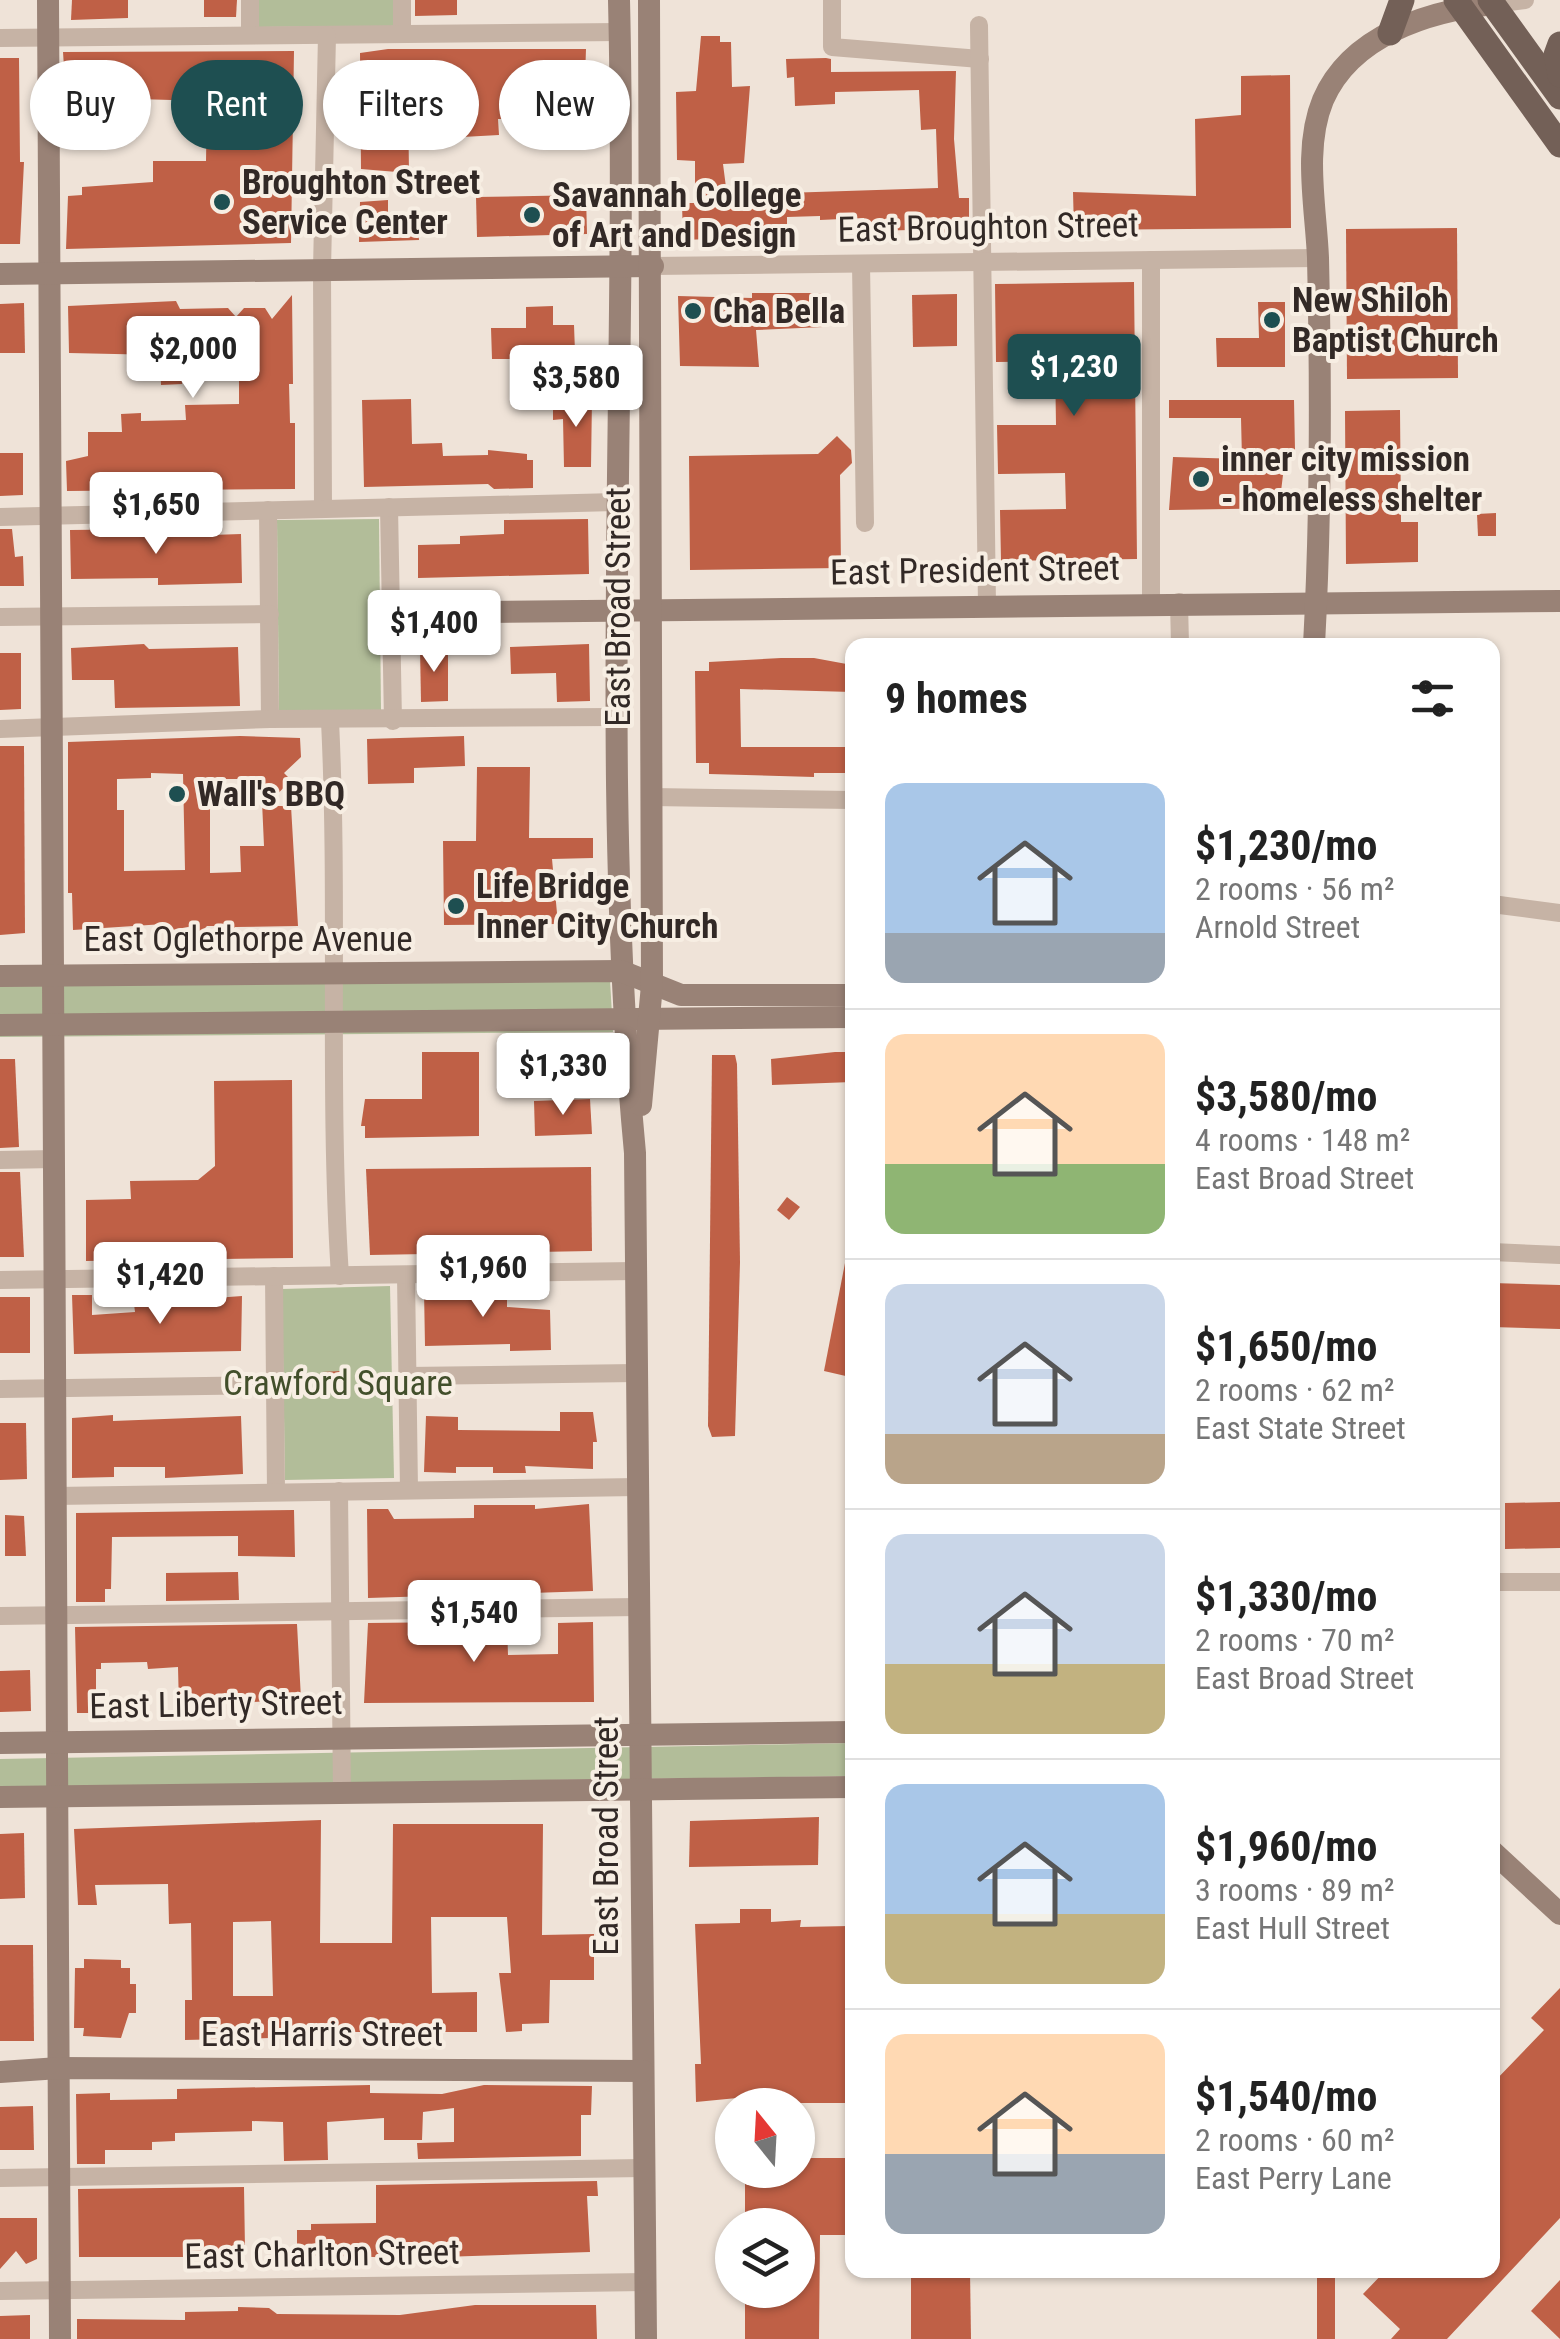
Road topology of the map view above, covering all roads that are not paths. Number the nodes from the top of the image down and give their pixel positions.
1 (48, 0) edge
2 (250, 0) edge
3 (402, 0) edge
4 (619, 0) edge
5 (649, 0) edge
6 (832, 0) edge
7 (1402, 0) edge
8 (1524, 0) edge
9 (1492, 2) edge
10 (1458, 4) edge
11 (980, 25) dead end
12 (620, 32) junction
13 (1390, 33) junction
14 (250, 34) junction
15 (327, 34) junction
16 (402, 34) junction
17 (0, 38) edge
18 (49, 38) junction
19 (1560, 44) edge
20 (980, 59) junction
21 (1560, 74) edge
22 (1560, 97) edge
23 (1560, 145) edge
24 (1318, 258) junction
25 (1151, 260) junction
26 (986, 262) junction
27 (861, 264) junction
28 (617, 266) junction
29 (653, 266) junction
30 (322, 270) junction
31 (50, 273) junction
32 (0, 274) edge
33 (616, 502) junction
34 (389, 507) junction
35 (323, 508) junction
36 (268, 510) junction
37 (52, 517) junction
38 (0, 518) edge
39 (865, 523) dead end
40 (1317, 600) junction
41 (1560, 601) edge
42 (1151, 602) junction
43 (1180, 602) junction
44 (986, 605) junction
45 (616, 608) junction
46 (653, 608) junction
47 (390, 613) junction
48 (270, 614) junction
49 (0, 616) edge
50 (53, 616) junction
51 (1180, 638) edge
52 (1314, 638) edge
53 (616, 717) junction
54 (270, 719) junction
55 (330, 721) junction
56 (393, 721) junction
57 (54, 726) junction
58 (0, 729) edge
59 (652, 798) junction
60 (845, 800) edge
61 (1500, 905) edge
62 (1560, 913) edge
63 (621, 971) junction
64 (56, 974) junction
65 (337, 974) junction
66 (0, 976) edge
67 (652, 984) junction
68 (845, 995) edge
69 (845, 1017) edge
70 (622, 1019) junction
71 (651, 1019) junction
72 (338, 1021) junction
73 (56, 1024) junction
74 (0, 1025) edge
75 (635, 1153) junction
76 (55, 1159) junction
77 (0, 1160) edge
78 (1500, 1252) edge
79 (1560, 1255) edge
80 (635, 1271) junction
81 (406, 1274) junction
82 (274, 1276) junction
83 (340, 1276) junction
84 (54, 1279) junction
85 (0, 1280) edge
86 (636, 1373) junction
87 (407, 1376) junction
88 (275, 1385) junction
89 (54, 1388) junction
90 (0, 1389) edge
91 (637, 1487) junction
92 (408, 1490) junction
93 (339, 1491) junction
94 (276, 1492) junction
95 (55, 1496) junction
96 (1500, 1582) edge
97 (1560, 1582) edge
98 (638, 1608) junction
99 (340, 1611) junction
100 (55, 1615) junction
101 (0, 1616) edge
102 (845, 1732) edge
103 (640, 1735) junction
104 (342, 1736) junction
105 (56, 1742) junction
106 (0, 1743) edge
107 (845, 1787) edge
108 (640, 1789) junction
109 (342, 1793) junction
110 (57, 1796) junction
111 (0, 1797) edge
112 (1500, 1858) edge
113 (1560, 1914) edge
114 (58, 2068) junction
115 (643, 2071) junction
116 (0, 2072) edge
117 (643, 2168) junction
118 (59, 2177) junction
119 (0, 2178) edge
120 (645, 2282) junction
121 (60, 2290) junction
122 (0, 2291) edge
123 (60, 2339) edge
124 (646, 2339) edge

1 - 18 main road
2 - 14 street
3 - 16 street
4 - 12 main road, East Broad Street
5 - 29 main road, East Broad Street
6 - 20 street
7 - 13 main road
8 - 9 street
9 - 10 main road
9 - 22 main road
10 - 13 main road
10 - 23 main road
11 - 20 street
12 - 16 street
12 - 28 main road, East Broad Street
13 - 24 main road
14 - 15 street
14 - 18 street
15 - 16 street
15 - 30 street
17 - 18 street
18 - 31 main road
19 - 21 main road
20 - 26 street
24 - 25 street, East Broughton Street
24 - 40 main road
25 - 26 street, East Broughton Street
25 - 42 street
26 - 27 street, East Broughton Street
26 - 44 street
27 - 29 street, East Broughton Street
27 - 39 street
28 - 29 main road, East Broughton Street
28 - 30 main road, East Broughton Street
28 - 33 main road, East Broad Street
29 - 46 main road, East Broad Street
30 - 31 main road, East Broughton Street
30 - 35 street
31 - 32 main road, East Broughton Street
31 - 37 main road
33 - 34 street
33 - 45 main road, East Broad Street
34 - 35 street
34 - 47 street
35 - 36 street
36 - 37 street
36 - 48 street
37 - 38 street
37 - 50 main road
40 - 41 main road, East President Street
40 - 43 main road, East President Street
40 - 52 main road
42 - 43 main road, East President Street
42 - 44 main road, East President Street
43 - 51 street
44 - 46 main road, East President Street
45 - 46 main road, East President Street
45 - 47 main road, East President Street
45 - 53 main road, East Broad Street
46 - 59 main road, East Broad Street
47 - 56 street
48 - 50 street
48 - 54 street
49 - 50 street
50 - 57 main road
53 - 56 street
53 - 63 main road, East Broad Street
54 - 55 street
54 - 57 street
55 - 56 street
55 - 65 street
57 - 58 street
57 - 64 main road
59 - 60 street
59 - 67 main road, East Broad Street
61 - 62 street
63 - 65 main road, East Oglethorpe Avenue
63 - 67 main road, East Oglethorpe Avenue
63 - 70 main road, East Broad Street
64 - 65 main road, East Oglethorpe Avenue
64 - 66 main road, East Oglethorpe Avenue
64 - 73 main road
65 - 72 street
67 - 68 main road, East Oglethorpe Avenue
67 - 71 main road, East Broad Street
69 - 71 main road
70 - 71 main road
70 - 72 main road
70 - 75 main road, East Broad Street
71 - 75 main road, East Broad Street
72 - 73 main road
72 - 83 street
73 - 74 main road
73 - 76 main road
75 - 80 main road, East Broad Street
76 - 77 street
76 - 84 main road
78 - 79 street
80 - 81 street
80 - 86 main road, East Broad Street
81 - 83 street
81 - 87 street
82 - 83 street
82 - 84 street
82 - 88 street
84 - 85 street
84 - 89 main road
86 - 87 street
86 - 91 main road, East Broad Street
87 - 92 street
88 - 89 street
88 - 94 street
89 - 90 street
89 - 95 main road
91 - 92 street
91 - 98 main road, East Broad Street
92 - 93 street
93 - 94 street
93 - 99 street
94 - 95 street
95 - 100 main road
96 - 97 street
98 - 99 street
98 - 103 main road, East Broad Street
99 - 100 street
99 - 104 street
100 - 101 street
100 - 105 main road
102 - 103 main road, East Liberty Street
103 - 104 main road, East Liberty Street
103 - 108 main road, East Broad Street
104 - 105 main road, East Liberty Street
104 - 109 street
105 - 106 main road, East Liberty Street
105 - 110 main road
107 - 108 main road
108 - 109 main road
108 - 115 main road, East Broad Street
109 - 110 main road
110 - 111 main road
110 - 114 main road
112 - 113 main road
114 - 115 main road, East Harris Street
114 - 116 main road, East Harris Street
114 - 118 main road
115 - 117 main road, East Broad Street
117 - 118 street
117 - 120 main road, East Broad Street
118 - 119 street
118 - 121 main road
120 - 121 street, East Charlton Street
120 - 124 main road, East Broad Street
121 - 122 street, East Charlton Street
121 - 123 main road

